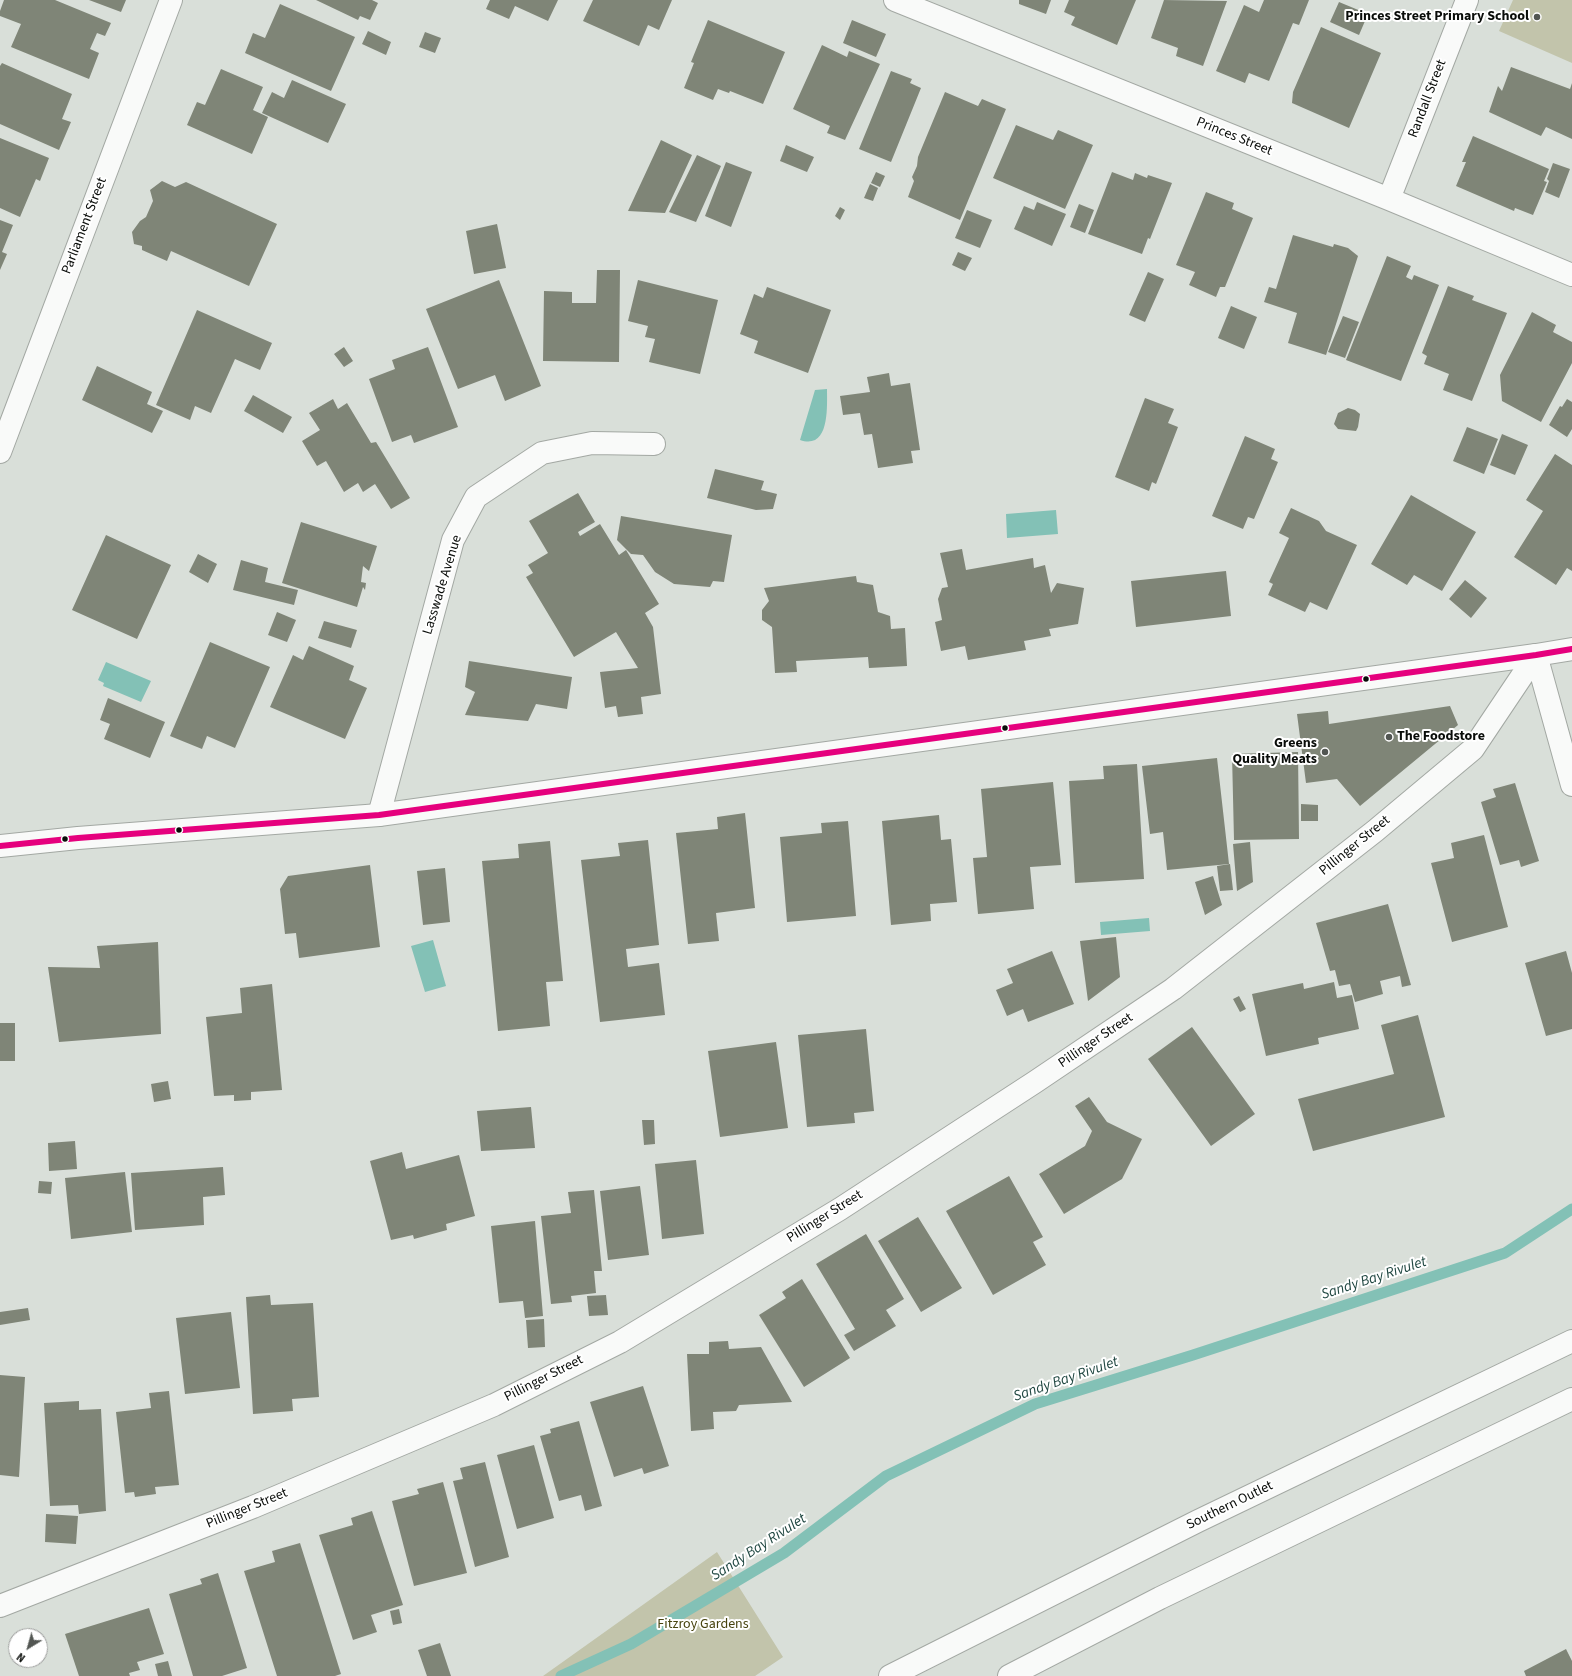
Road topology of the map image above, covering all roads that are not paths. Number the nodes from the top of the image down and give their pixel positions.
1 (171, 0) edge
2 (895, 0) edge
3 (1467, 0) edge
4 (1389, 199) junction
5 (1572, 275) edge
6 (654, 444) dead end
7 (0, 452) edge
8 (1572, 649) edge
9 (1536, 655) junction
10 (1572, 785) edge
11 (379, 815) junction
12 (0, 846) edge
13 (1572, 1341) edge
14 (1572, 1399) edge
15 (0, 1606) edge
16 (890, 1676) edge
17 (1009, 1676) edge

1 - 7 main road, Parliament Street
2 - 4 main road, Princes Street
3 - 4 main road, Randall Street
4 - 5 main road, Princes Street
6 - 11 main road, Lasswade Avenue
8 - 9 main road
9 - 10 main road
9 - 11 main road
9 - 15 main road, Pillinger Street
11 - 12 main road
13 - 16 main road, Southern Outlet
14 - 17 main road

